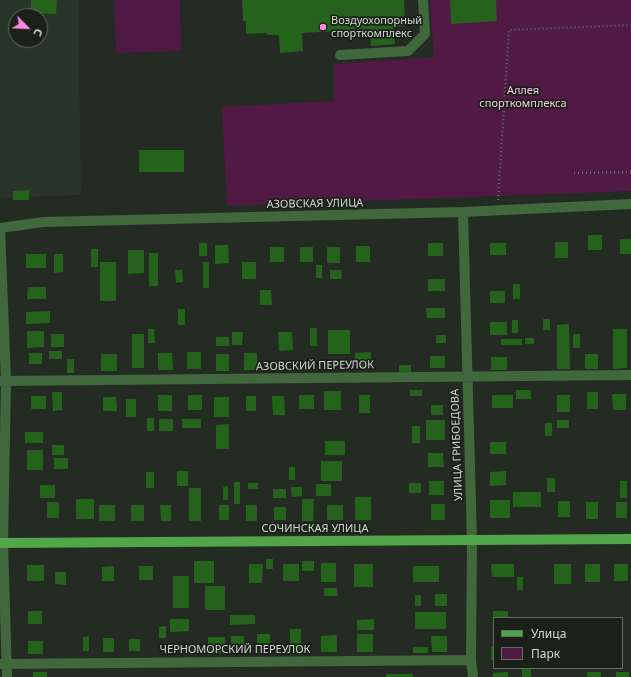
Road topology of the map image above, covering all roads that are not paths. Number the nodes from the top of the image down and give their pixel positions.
1 (423, 0) edge
2 (340, 55) dead end
3 (631, 204) edge
4 (462, 212) junction
5 (0, 228) edge
6 (631, 375) edge
7 (467, 376) junction
8 (3, 381) edge
9 (631, 539) edge
10 (472, 541) junction
11 (1, 543) edge
12 (471, 660) junction
13 (3, 664) edge
14 (7, 677) edge
15 (473, 677) edge

1 - 2 lane
3 - 4 lane, АЗОВСКАЯ УЛИЦА
4 - 5 lane, АЗОВСКАЯ УЛИЦА
4 - 7 lane, УЛИЦА ГРИБОЕДОВА
5 - 8 lane
6 - 7 lane, АЗОВСКИЙ ПЕРЕУЛОК
7 - 8 lane, АЗОВСКИЙ ПЕРЕУЛОК
7 - 10 lane, УЛИЦА ГРИБОЕДОВА
8 - 11 lane
9 - 10 main road, СОЧИНСКАЯ УЛИЦА
10 - 11 main road, СОЧИНСКАЯ УЛИЦА
10 - 12 lane, УЛИЦА ГРИБОЕДОВА
11 - 13 lane
12 - 13 lane, ЧЕРНОМОРСКИЙ ПЕРЕУЛОК
12 - 15 lane, УЛИЦА ГРИБОЕДОВА
13 - 14 lane

